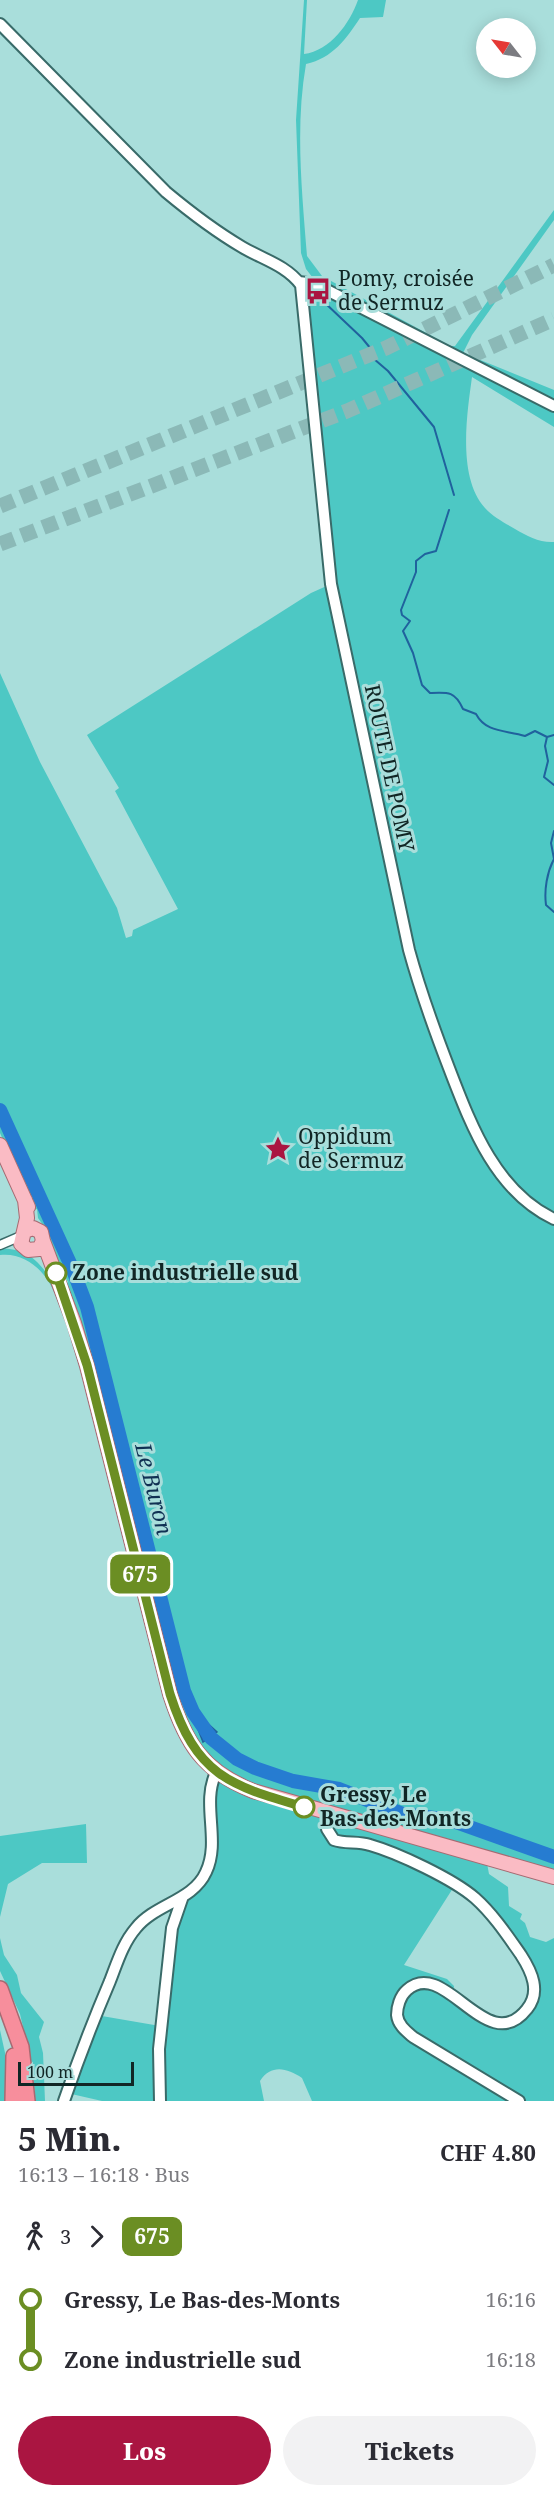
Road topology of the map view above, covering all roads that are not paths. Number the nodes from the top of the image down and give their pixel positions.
1 (0, 24) edge
2 (299, 282) junction
3 (554, 406) edge
4 (0, 1145) edge
5 (554, 1219) edge
6 (30, 1240) junction
7 (2, 1245) edge
8 (216, 1773) junction
9 (329, 1814) junction
10 (554, 1877) edge
11 (183, 1896) junction
12 (153, 1913) junction
13 (174, 1919) junction
14 (0, 1989) edge
15 (0, 2010) edge
16 (13, 2101) edge
17 (27, 2101) edge
18 (64, 2101) edge
19 (160, 2101) edge
20 (519, 2101) edge

1 - 2 street
2 - 3 street
2 - 5 street, ROUTE DE POMY
4 - 6 main road
6 - 7 street
6 - 8 main road
8 - 9 main road
8 - 11 street
9 - 10 main road
9 - 20 street
11 - 12 street
11 - 13 street
12 - 13 street
12 - 18 street
13 - 19 street
14 - 17 highway
15 - 16 highway

